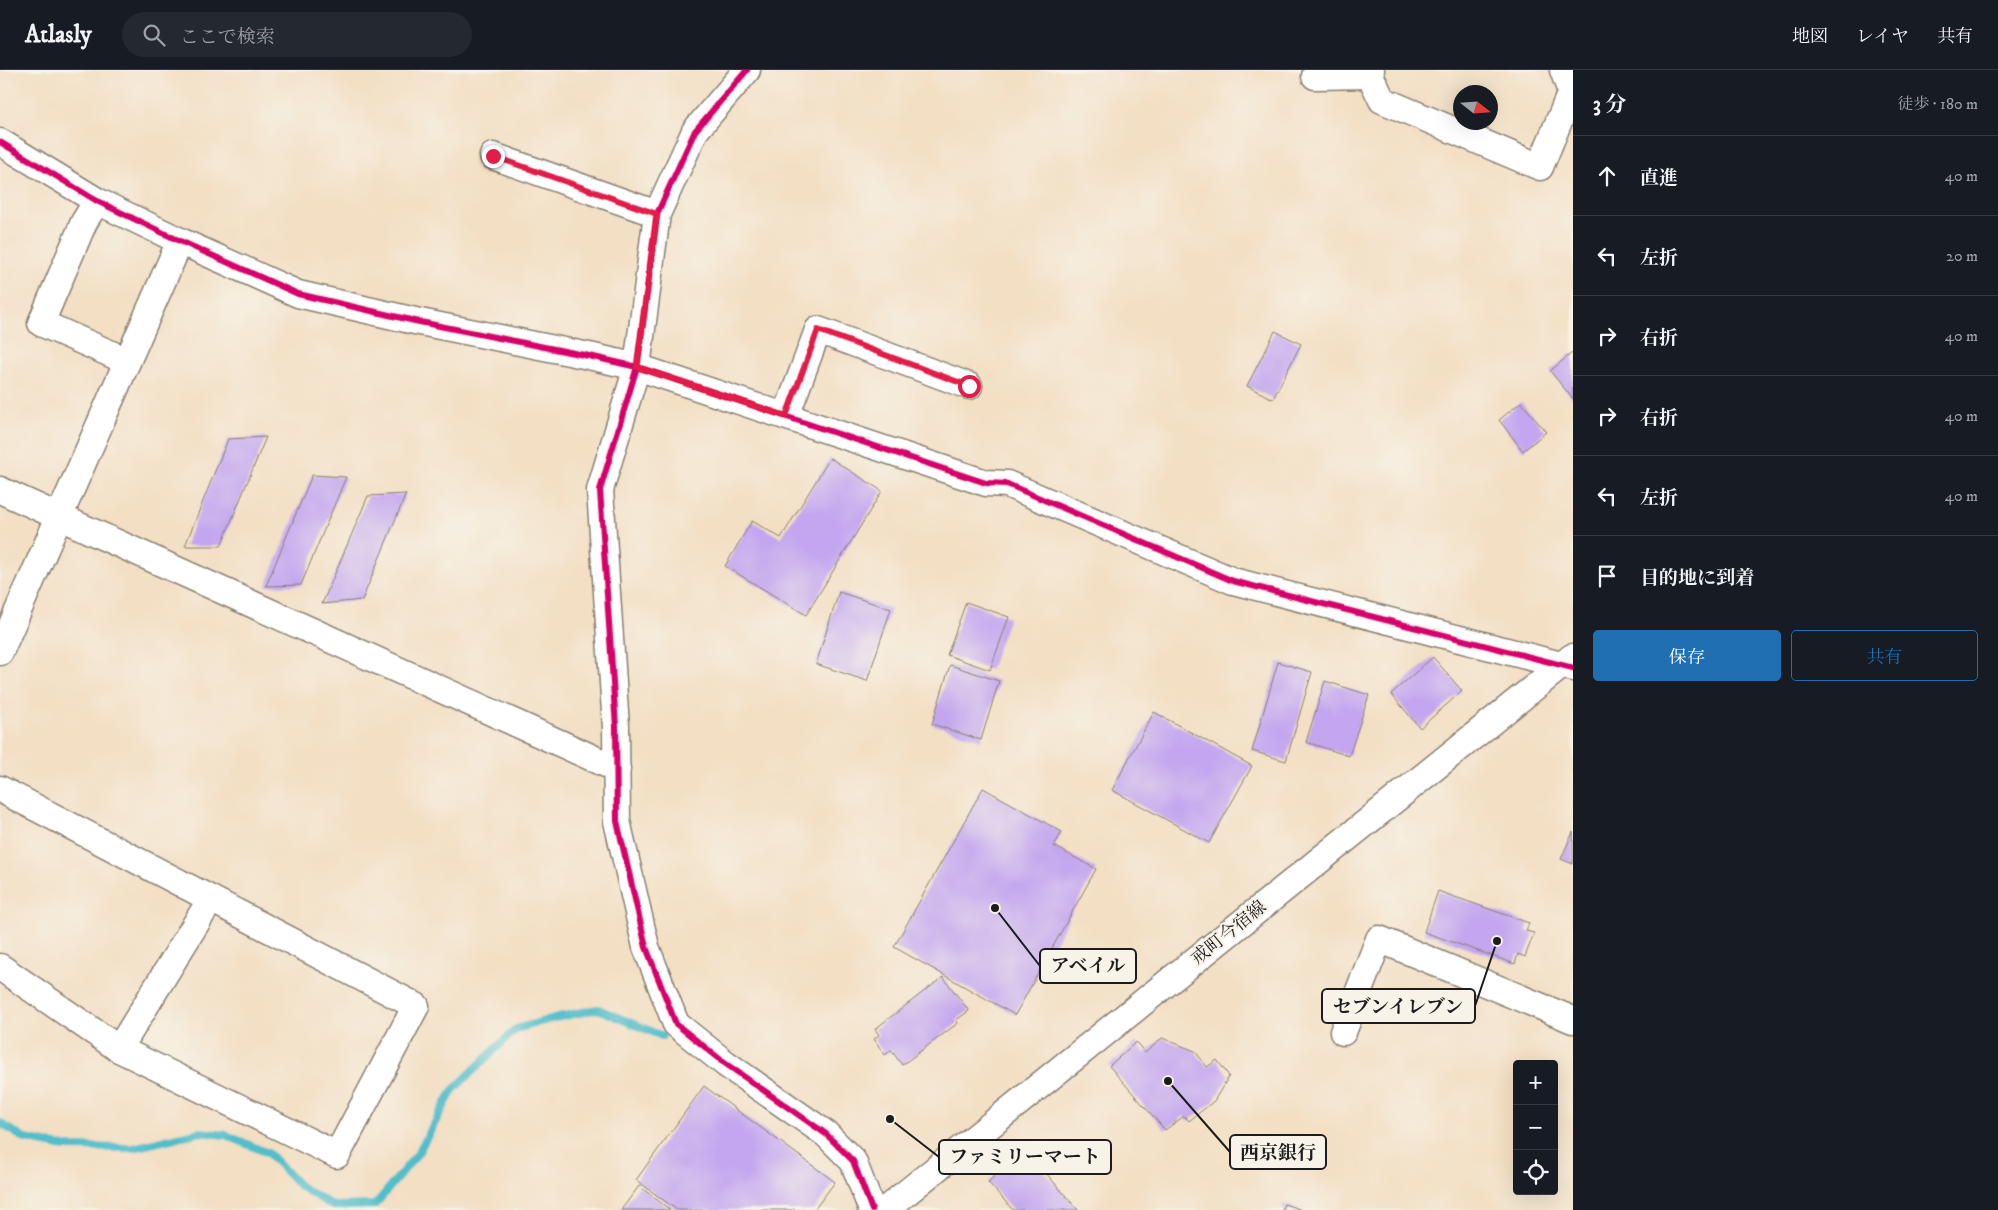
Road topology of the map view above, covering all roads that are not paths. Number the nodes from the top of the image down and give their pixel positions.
1 (747, 70) edge
2 (1563, 70) edge
3 (1370, 72) edge
4 (1315, 76) dead end
5 (0, 142) edge
6 (493, 156) dead end
7 (97, 201) junction
8 (657, 214) junction
9 (180, 241) junction
10 (127, 361) junction
11 (637, 367) junction
12 (969, 386) dead end
13 (786, 416) junction
14 (0, 490) edge
15 (59, 516) junction
16 (0, 652) edge
17 (1569, 663) edge
18 (617, 769) junction
19 (0, 789) edge
20 (210, 899) junction
21 (0, 967) edge
22 (1573, 1020) edge
23 (1343, 1032) dead end
24 (119, 1049) junction
25 (872, 1210) edge
26 (885, 1210) edge

1 - 8 street
2 - 3 street
3 - 4 street
5 - 7 street
6 - 8 street
7 - 9 street
7 - 10 street
8 - 11 street
9 - 10 street
9 - 11 street
10 - 15 street
11 - 13 street
11 - 18 street
12 - 13 street
13 - 17 street
14 - 15 street
15 - 16 street
15 - 18 street
17 - 26 street, 戒町今宿線
18 - 25 street
19 - 20 street
20 - 24 street
20 - 24 street
21 - 24 street
22 - 23 street

